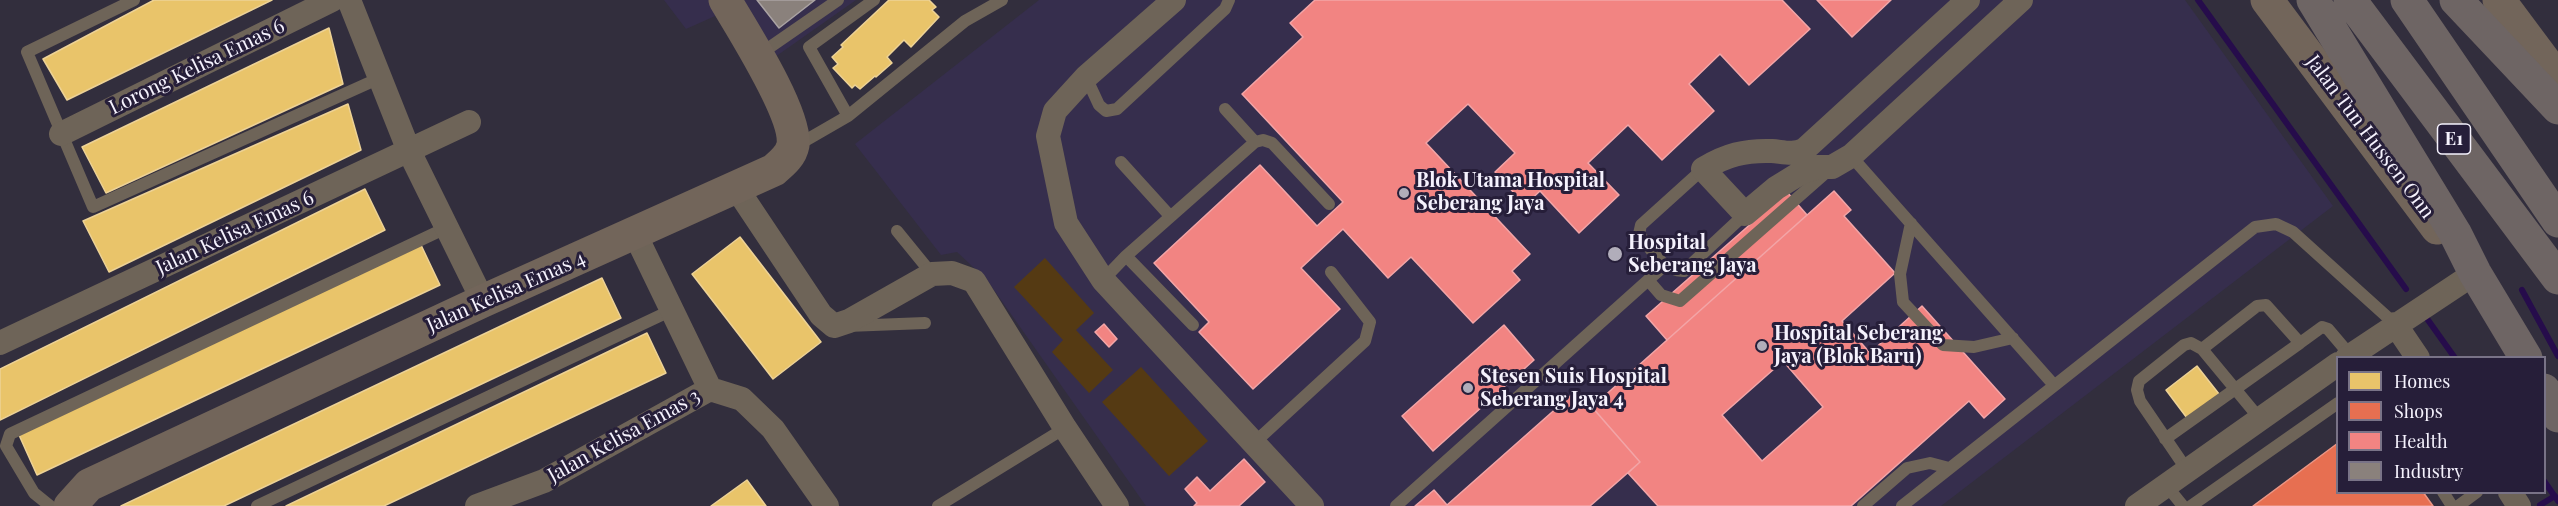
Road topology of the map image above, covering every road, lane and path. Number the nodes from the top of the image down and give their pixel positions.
1 (134, 0) edge
2 (332, 0) edge
3 (349, 0) edge
4 (725, 0) edge
5 (838, 0) edge
6 (874, 0) edge
7 (1002, 0) edge
8 (1174, 0) edge
9 (1229, 0) edge
10 (1968, 0) edge
11 (2021, 0) edge
12 (2267, 0) edge
13 (2313, 0) edge
14 (2350, 0) edge
15 (2407, 0) edge
16 (2456, 0) edge
17 (2499, 0) edge
18 (758, 56) junction
19 (1890, 72) junction
20 (382, 77) junction
21 (1086, 77) junction
22 (2558, 79) edge
23 (1913, 98) junction
24 (2558, 108) edge
25 (1225, 109) dead end
26 (848, 116) junction
27 (469, 122) dead end
28 (61, 134) junction
29 (1255, 142) junction
30 (792, 148) junction
31 (409, 151) junction
32 (1121, 162) dead end
33 (1841, 162) junction
34 (1703, 169) junction
35 (735, 186) junction
36 (1329, 204) dead end
37 (1745, 214) junction
38 (1170, 216) junction
39 (2558, 221) edge
40 (1911, 224) junction
41 (446, 228) junction
42 (897, 231) dead end
43 (635, 234) junction
44 (1126, 256) junction
45 (1665, 265) junction
46 (1331, 272) dead end
47 (2475, 273) junction
48 (932, 274) junction
49 (2558, 278) edge
50 (1103, 280) junction
51 (1648, 280) junction
52 (483, 301) junction
53 (672, 310) junction
54 (925, 323) dead end
55 (2395, 324) junction
56 (1193, 325) dead end
57 (834, 326) junction
58 (2013, 338) junction
59 (0, 343) edge
60 (2300, 343) junction
61 (2202, 349) junction
62 (2343, 356) edge
63 (2349, 356) edge
64 (2417, 356) edge
65 (2525, 356) edge
66 (2336, 365) edge
67 (2054, 384) junction
68 (711, 389) junction
69 (2235, 389) junction
70 (2546, 394) edge
71 (2336, 404) edge
72 (2558, 416) edge
73 (2260, 419) junction
74 (1065, 428) junction
75 (2165, 439) junction
76 (1254, 443) junction
77 (1949, 468) junction
78 (2187, 470) junction
79 (2166, 485) junction
80 (2474, 494) edge
81 (50, 506) edge
82 (70, 506) edge
83 (257, 506) edge
84 (477, 506) edge
85 (827, 506) edge
86 (938, 506) edge
87 (1118, 506) edge
88 (1312, 506) edge
89 (1396, 506) edge
90 (1863, 506) edge
91 (1902, 506) edge
92 (2137, 506) edge
93 (2183, 506) edge
94 (2191, 506) edge
95 (2458, 506) edge

1 - 28 lane
2 - 28 street, Lorong Kelisa Emas 6
3 - 20 street
4 - 18 street
5 - 18 lane
6 - 26 lane
7 - 26 lane
8 - 21 street
9 - 21 lane
10 - 19 street
11 - 23 street
12 - 47 street, Jalan Tun Hussen Onn
13 - 47 highway
14 - 49 highway, E1
15 - 39 highway, E1
16 - 24 highway
17 - 22 street
18 - 30 street
19 - 23 street
19 - 34 street
20 - 28 lane
20 - 31 street
21 - 50 street
23 - 33 street
25 - 29 lane
26 - 30 lane
27 - 31 street, Jalan Kelisa Emas 6
29 - 36 lane
29 - 38 lane
30 - 35 street, Jalan Kelisa Emas 4
31 - 41 street
31 - 59 street, Jalan Kelisa Emas 6
32 - 38 lane
33 - 37 street
33 - 40 lane
33 - 51 lane
34 - 37 street
34 - 45 lane
35 - 43 street, Jalan Kelisa Emas 4
35 - 57 street
37 - 45 lane
38 - 44 lane
40 - 58 lane
40 - 58 lane
41 - 52 street
41 - 81 lane
42 - 48 lane
43 - 52 street, Jalan Kelisa Emas 4
43 - 53 street, Jalan Kelisa Emas 3
44 - 50 lane
44 - 56 lane
45 - 51 lane
46 - 76 lane
47 - 55 street
47 - 65 highway
48 - 57 street
48 - 74 street
50 - 76 street
51 - 89 lane
52 - 82 street, Jalan Kelisa Emas 4
53 - 68 street, Jalan Kelisa Emas 3
53 - 83 lane
54 - 57 lane
55 - 63 street
55 - 64 street
55 - 67 lane
58 - 67 lane
60 - 61 lane
60 - 62 lane
60 - 69 lane
61 - 69 lane
61 - 75 lane
66 - 73 street
67 - 77 lane
68 - 84 street, Jalan Kelisa Emas 3
68 - 85 street
69 - 73 lane
69 - 75 lane
70 - 72 highway
71 - 94 lane
73 - 78 street
74 - 86 lane
74 - 87 street
75 - 78 lane
76 - 88 street
77 - 90 lane
77 - 91 lane
78 - 79 street
79 - 92 street
79 - 93 lane
80 - 95 lane

